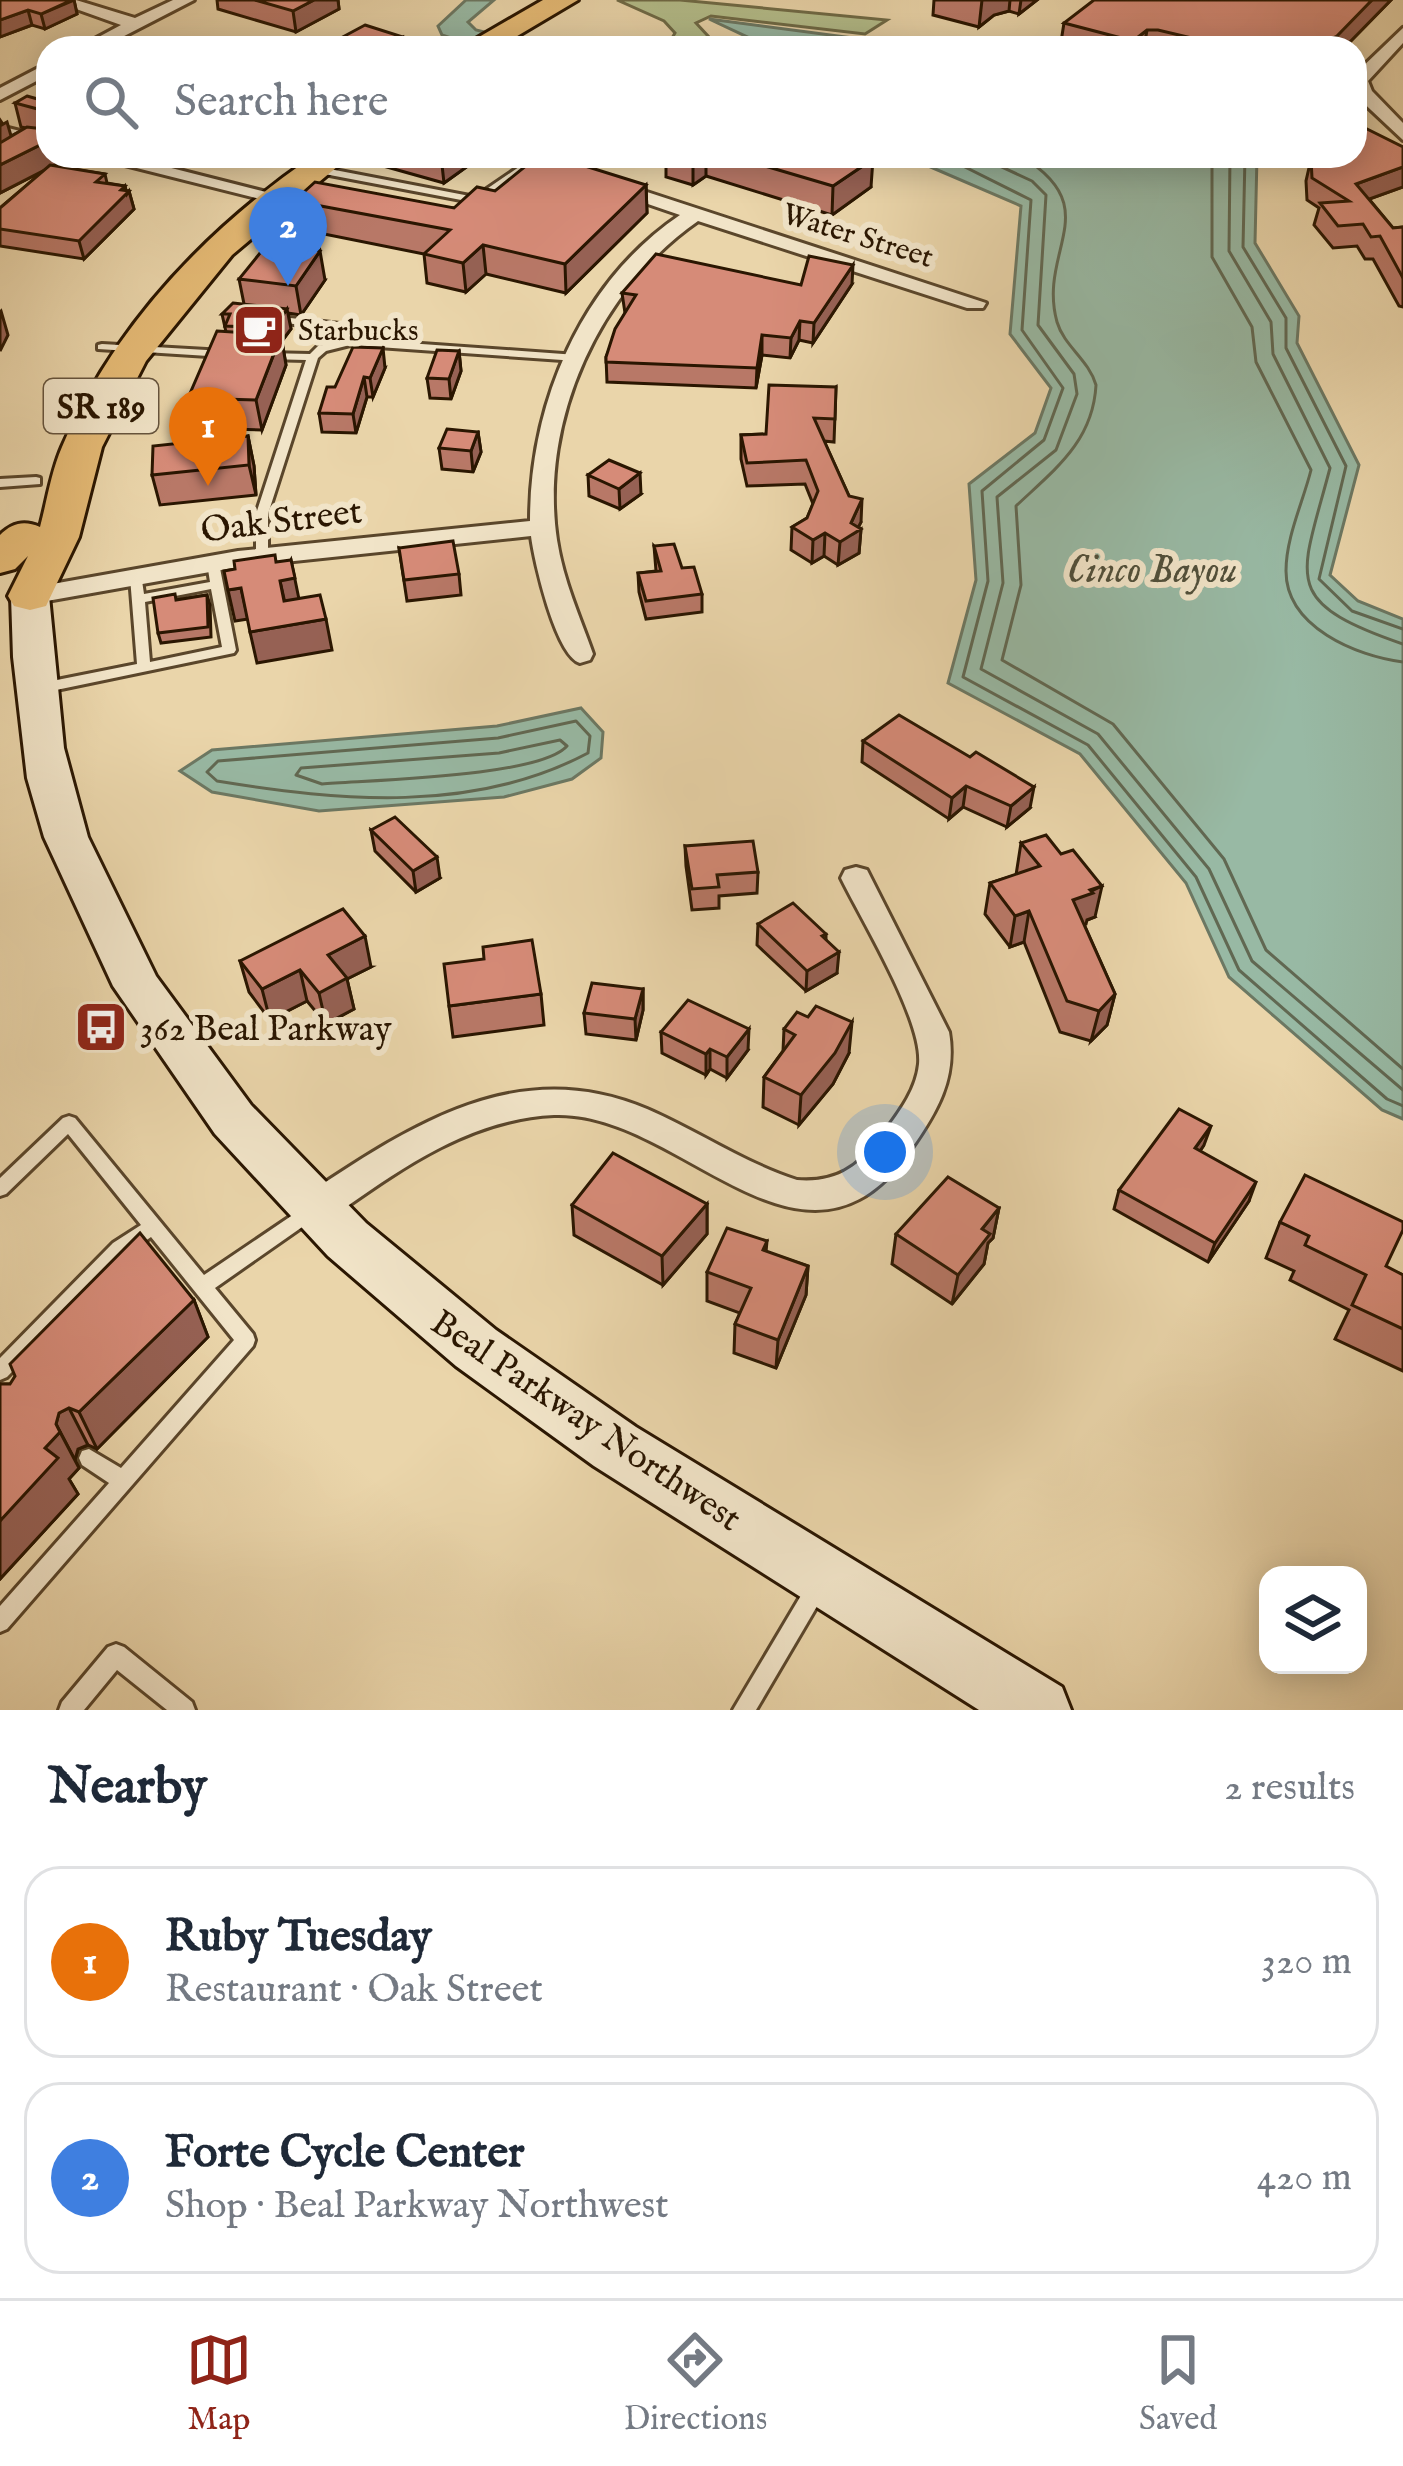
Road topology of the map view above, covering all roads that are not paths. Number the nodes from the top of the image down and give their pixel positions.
1 (59, 0) edge
2 (185, 0) edge
3 (576, 5) edge
4 (136, 24) junction
5 (1403, 33) edge
6 (112, 36) edge
7 (526, 36) edge
8 (0, 67) edge
9 (1367, 71) edge
10 (36, 73) edge
11 (36, 75) edge
12 (0, 95) edge
13 (1367, 97) edge
14 (0, 132) edge
15 (1403, 134) edge
16 (34, 146) edge
17 (150, 168) edge
18 (300, 168) edge
19 (346, 168) edge
20 (514, 168) edge
21 (554, 168) edge
22 (259, 194) junction
23 (693, 215) junction
24 (975, 303) dead end
25 (260, 318) edge
26 (360, 342) junction
27 (117, 349) junction
28 (313, 357) junction
29 (577, 358) junction
30 (18, 482) edge
31 (543, 527) junction
32 (12, 547) edge
33 (262, 557) junction
34 (215, 574) junction
35 (137, 588) junction
36 (10, 598) edge
37 (580, 654) dead end
38 (144, 667) junction
39 (34, 689) junction
40 (856, 878) dead end
41 (0, 1189) edge
42 (313, 1210) junction
43 (154, 1226) junction
44 (203, 1286) junction
45 (0, 1371) edge
46 (89, 1457) dead end
47 (123, 1481) junction
48 (824, 1576) junction
49 (0, 1622) edge
50 (70, 1710) edge
51 (184, 1710) edge
52 (744, 1710) edge
53 (1039, 1710) edge

1 - 4 street
2 - 4 street
3 - 7 main road
4 - 6 street
5 - 9 street
8 - 10 street
11 - 12 street
13 - 15 street
14 - 16 street
17 - 22 street
18 - 22 main road, Beal Parkway Northwest / SR 189
19 - 20 lane
21 - 23 street, Water Street
22 - 27 main road, Beal Parkway Northwest / SR 189
22 - 27 main road, Beal Parkway Northwest / SR 189
23 - 24 street, Water Street
23 - 29 street
25 - 26 lane
26 - 28 lane
26 - 29 lane
27 - 28 lane
27 - 30 main road, Beal Parkway Northwest / SR 189
27 - 36 main road, Beal Parkway Northwest / SR 189
28 - 33 lane
29 - 31 street
30 - 32 main road, Beal Parkway Northwest / SR 189
31 - 33 street, Oak Street
31 - 37 street
32 - 36 main road, Beal Parkway Northwest / SR 189
33 - 34 street, Oak Street
34 - 35 street, Oak Street
34 - 38 lane
35 - 36 street, Oak Street
35 - 38 lane
36 - 39 main road, Beal Parkway Northwest / SR 189
38 - 39 lane
39 - 42 main road, Beal Parkway Northwest / SR 189
40 - 42 street
41 - 43 lane
42 - 44 lane
42 - 48 main road, Beal Parkway Northwest / SR 189
43 - 44 lane
43 - 45 lane
44 - 47 lane
46 - 47 lane
47 - 49 lane
48 - 52 lane
48 - 53 main road, Beal Parkway Northwest / SR 189
50 - 51 lane

